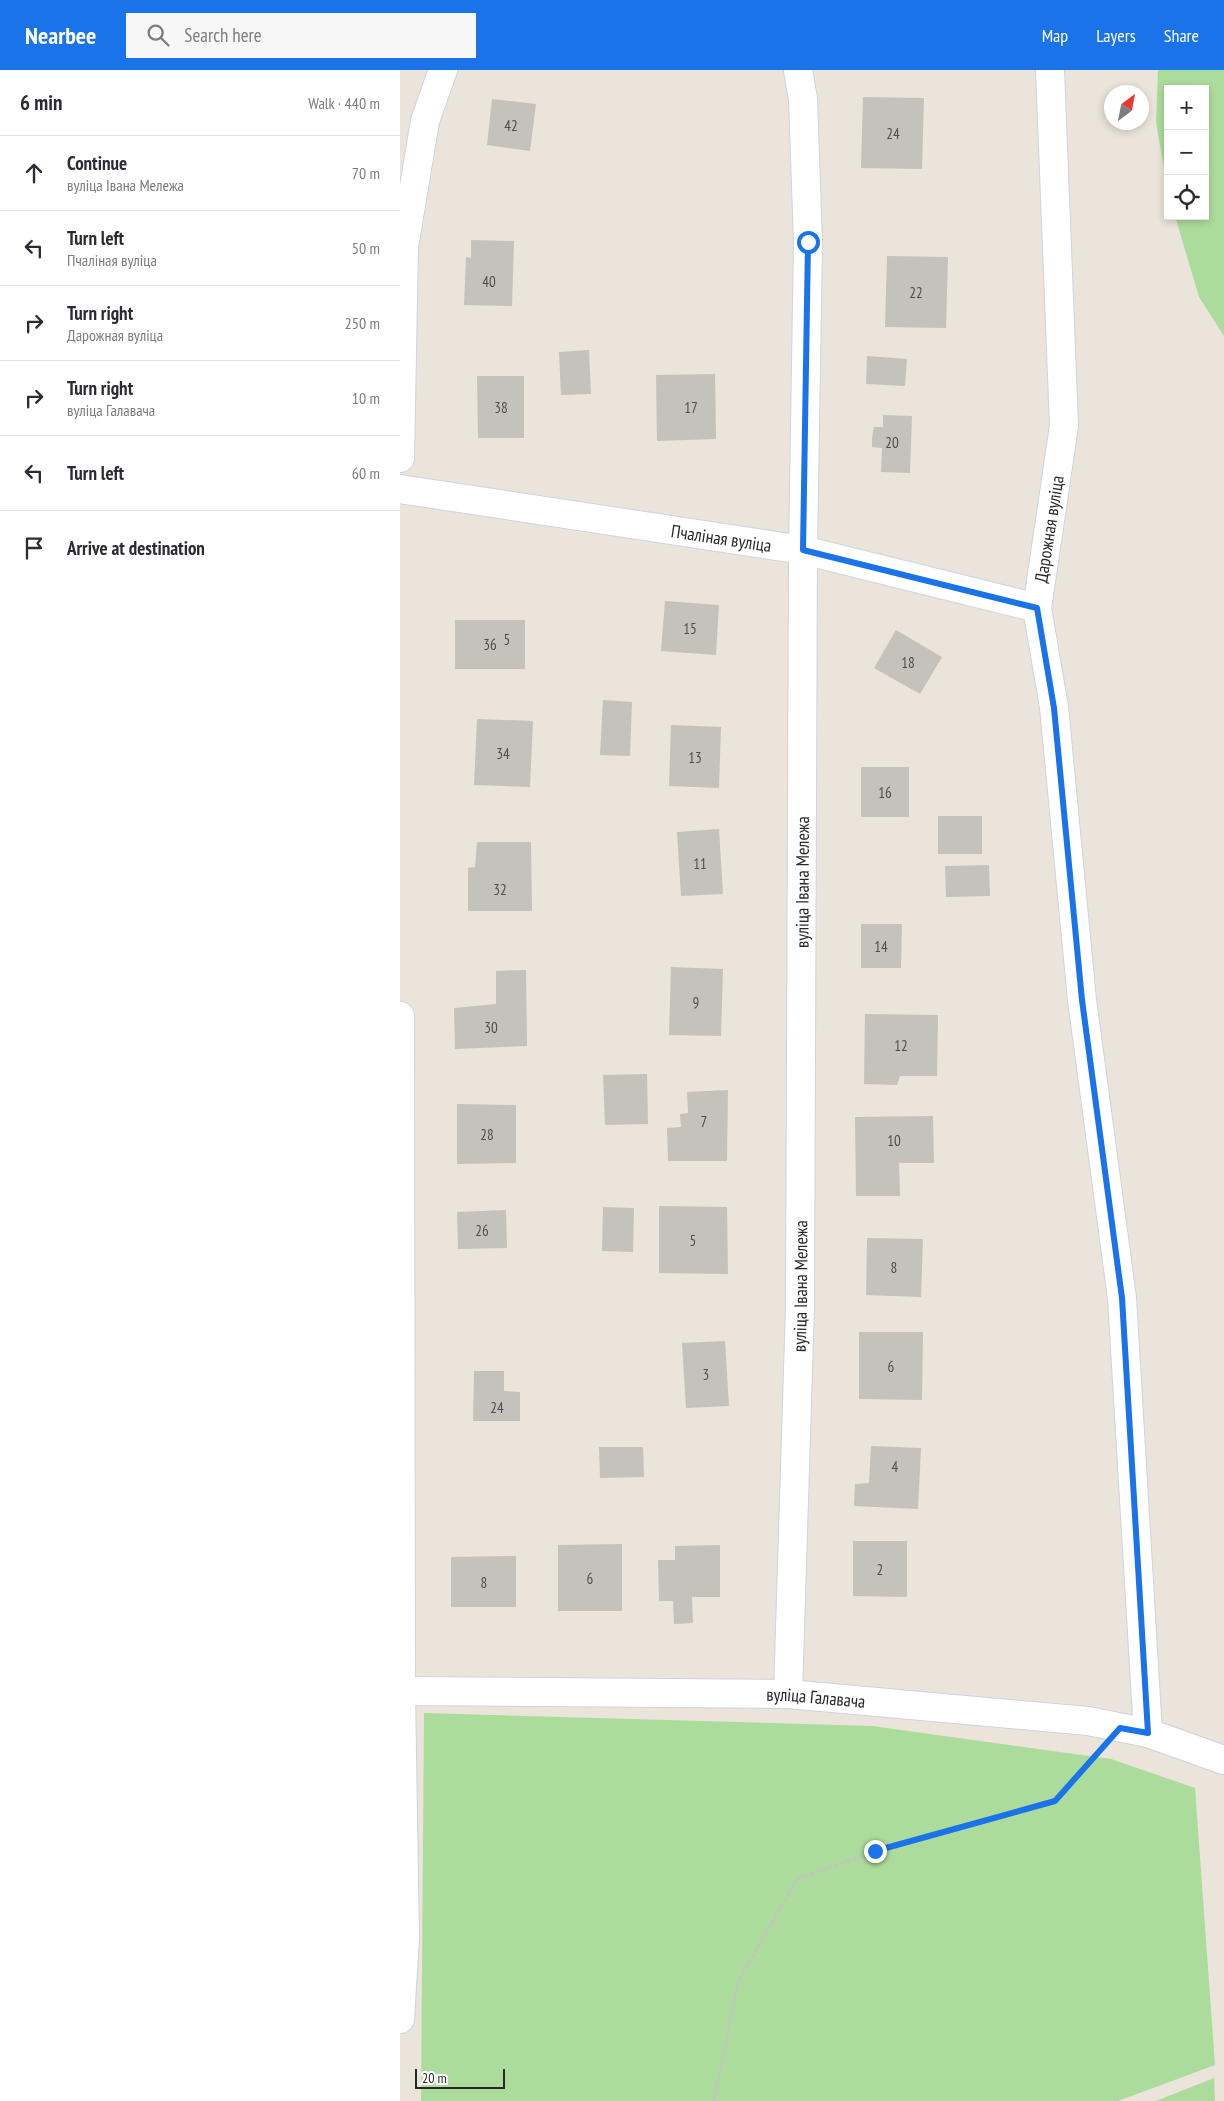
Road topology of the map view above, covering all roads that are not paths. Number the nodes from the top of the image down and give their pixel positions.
1 (443, 70) edge
2 (798, 70) edge
3 (1050, 70) edge
4 (400, 458) edge
5 (400, 489) edge
6 (803, 550) junction
7 (1037, 608) junction
8 (400, 1016) edge
9 (400, 1691) edge
10 (788, 1694) junction
11 (1148, 1733) junction
12 (1224, 1760) edge
13 (400, 2019) edge

1 - 4 street
2 - 6 street, вуліца Івана Мележа
3 - 7 street, Дарожная вуліца
5 - 6 street, Пчаліная вуліца
6 - 7 street, Пчаліная вуліца
6 - 10 street, вуліца Івана Мележа
7 - 11 street, Дарожная вуліца
8 - 9 street
9 - 10 street, вуліца Галавача
9 - 13 street
10 - 11 street, вуліца Галавача
11 - 12 street, вуліца Галавача

